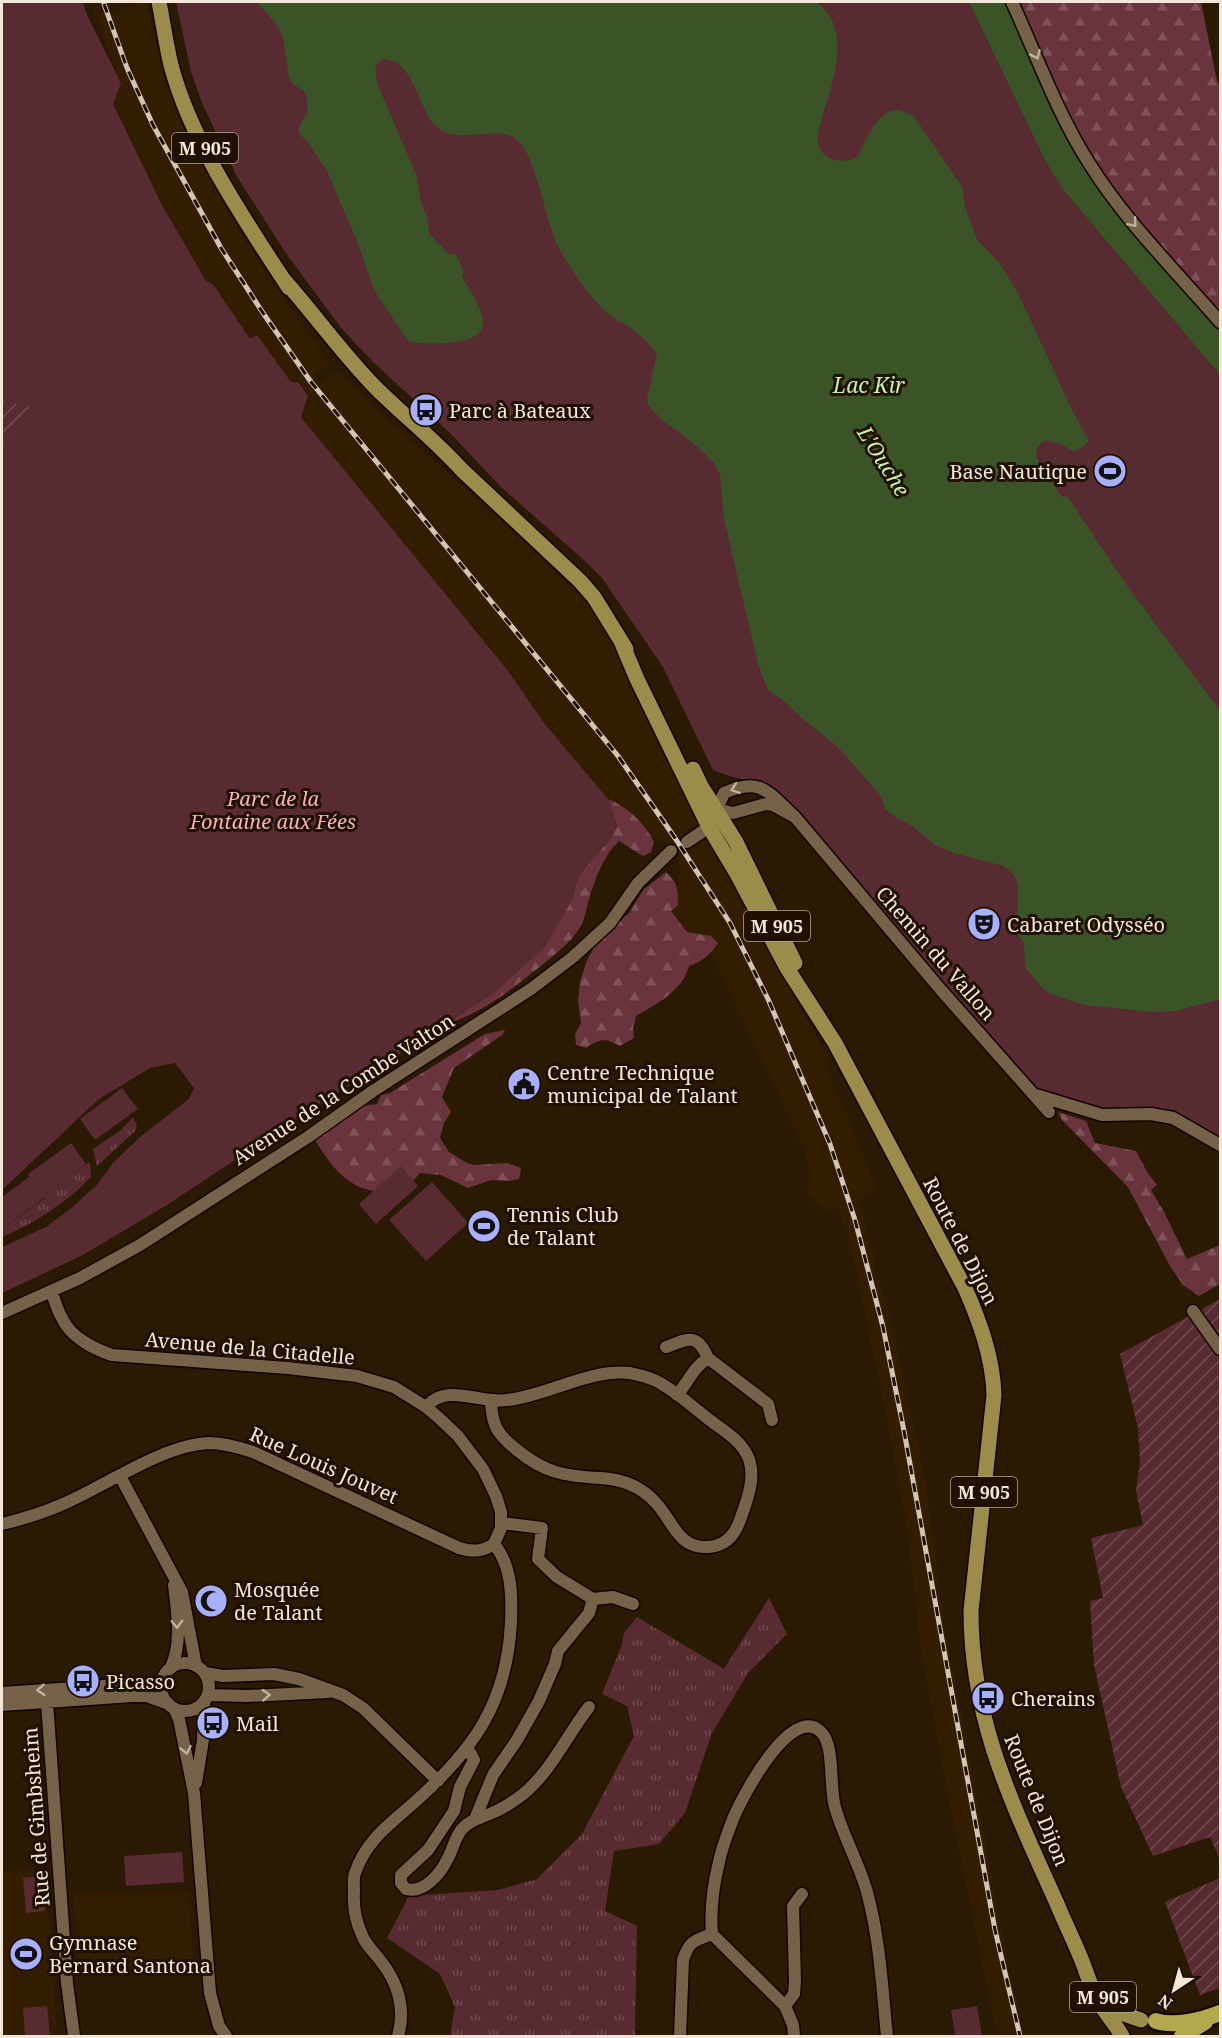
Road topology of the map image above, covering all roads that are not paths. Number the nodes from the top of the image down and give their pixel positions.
1 (159, 2) edge
2 (1012, 2) edge
3 (284, 280) junction
4 (1221, 322) edge
5 (390, 413) junction
6 (446, 452) junction
7 (462, 470) junction
8 (621, 641) junction
9 (685, 777) junction
10 (717, 809) junction
11 (795, 817) junction
12 (709, 827) junction
13 (687, 842) dead end
14 (671, 851) dead end
15 (785, 943) junction
16 (835, 1043) junction
17 (1035, 1095) junction
18 (1049, 1112) dead end
19 (1221, 1145) edge
20 (51, 1291) junction
21 (1193, 1311) dead end
22 (2, 1313) edge
23 (666, 1347) dead end
24 (1221, 1350) edge
25 (708, 1358) junction
26 (677, 1395) junction
27 (491, 1401) junction
28 (426, 1407) junction
29 (772, 1420) dead end
30 (120, 1476) junction
31 (502, 1523) junction
32 (2, 1524) edge
33 (494, 1544) junction
34 (173, 1578) junction
35 (592, 1599) junction
36 (633, 1604) dead end
37 (170, 1669) junction
38 (201, 1669) junction
39 (162, 1682) junction
40 (332, 1692) junction
41 (2, 1693) edge
42 (206, 1699) junction
43 (47, 1702) junction
44 (2, 1705) edge
45 (171, 1706) junction
46 (590, 1707) dead end
47 (467, 1749) junction
48 (438, 1781) junction
49 (194, 1793) junction
50 (475, 1819) junction
51 (802, 1894) dead end
52 (712, 1934) junction
53 (1080, 1957) junction
54 (785, 2006) junction
55 (1218, 2014) edge
56 (1149, 2021) junction
57 (74, 2037) edge
58 (226, 2037) edge
59 (398, 2037) edge
60 (680, 2037) edge
61 (794, 2037) edge
62 (887, 2037) edge
63 (1123, 2037) edge
64 (1171, 2037) edge
65 (1182, 2037) edge

1 - 3 main road, M 905
2 -> 4 street
3 - 5 main road, M 905
3 - 6 main road, M 905
5 - 6 main road, M 905
5 - 7 main road, M 905
6 - 7 main road, M 905
7 - 8 main road, M 905
8 - 9 main road, M 905
8 - 10 main road, M 905
9 - 10 main road, M 905
9 - 12 main road, M 905
10 - 11 street, Chemin du Vallon
11 -> 10 street, Chemin du Vallon
10 - 12 main road
10 - 15 main road, Route de Dijon / M 905
11 - 17 street, Chemin du Vallon
12 - 13 street
12 - 15 main road, Route de Dijon / M 905
12 - 16 main road, Route de Dijon / M 905
14 - 20 street, Avenue de la Combe Valton
15 - 16 main road, Route de Dijon / M 905
16 - 53 main road, Route de Dijon / M 905
17 - 18 street, Chemin du Vallon
17 - 19 street
20 - 22 street, Avenue de la Combe Valton
20 - 28 street, Avenue de la Citadelle
21 - 24 street
23 - 25 street
25 - 26 street
25 - 29 street
26 - 27 street
26 - 27 street
27 - 28 street
28 - 31 street, Avenue de la Citadelle
30 - 32 street, Rue Louis Jouvet
30 - 33 street, Rue Louis Jouvet
30 - 34 street
31 - 33 street
31 - 35 street
33 - 47 street
34 -> 37 street
34 - 38 street
35 - 36 street
35 - 50 street
37 - 38 street
37 - 39 street
38 - 40 street
38 - 42 street
39 -> 41 street
39 - 45 street
42 -> 40 street
40 - 48 street
42 - 45 street
42 - 49 street
43 - 44 street
43 - 45 street
43 - 57 street, Rue de Gimbsheim
45 -> 49 street
46 - 50 street
47 - 48 street
47 - 50 street
48 - 59 street
49 - 58 street
51 - 54 street
52 - 54 street
52 - 60 street
52 - 62 street
53 - 56 main road, Route de Dijon / M 905
53 - 63 main road, Route de Dijon / M 905
54 - 61 street
55 - 56 highway
55 - 65 highway
56 - 63 main road
56 - 64 main road

